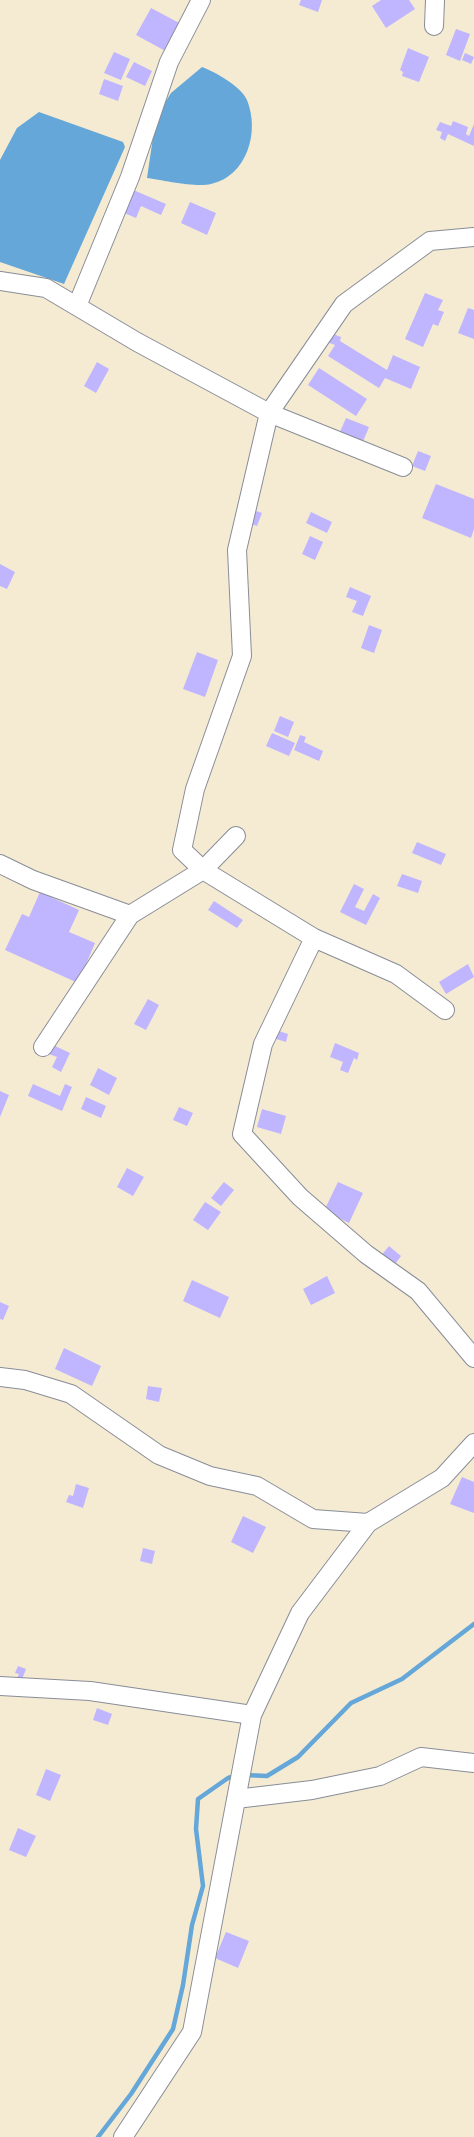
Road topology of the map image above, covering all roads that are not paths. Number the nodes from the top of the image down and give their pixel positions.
1 (201, 0) edge
2 (435, 0) edge
3 (434, 26) dead end
4 (474, 238) edge
5 (0, 281) edge
6 (77, 306) junction
7 (269, 413) junction
8 (403, 467) dead end
9 (236, 836) dead end
10 (0, 864) edge
11 (203, 870) junction
12 (130, 915) junction
13 (314, 938) junction
14 (445, 1010) dead end
15 (43, 1047) dead end
16 (474, 1358) edge
17 (0, 1377) edge
18 (474, 1443) edge
19 (368, 1523) junction
20 (0, 1686) edge
21 (252, 1715) junction
22 (474, 1763) edge
23 (236, 1799) junction
24 (123, 2137) edge

1 - 6 street
2 - 3 street
4 - 7 street
5 - 6 street
6 - 7 street
7 - 8 street
7 - 11 street
9 - 11 street
10 - 12 street
11 - 12 street
11 - 13 street
12 - 15 street
13 - 14 street
13 - 16 street
17 - 19 street
18 - 19 street
19 - 21 street
20 - 21 street
21 - 23 street
22 - 23 street
23 - 24 street

